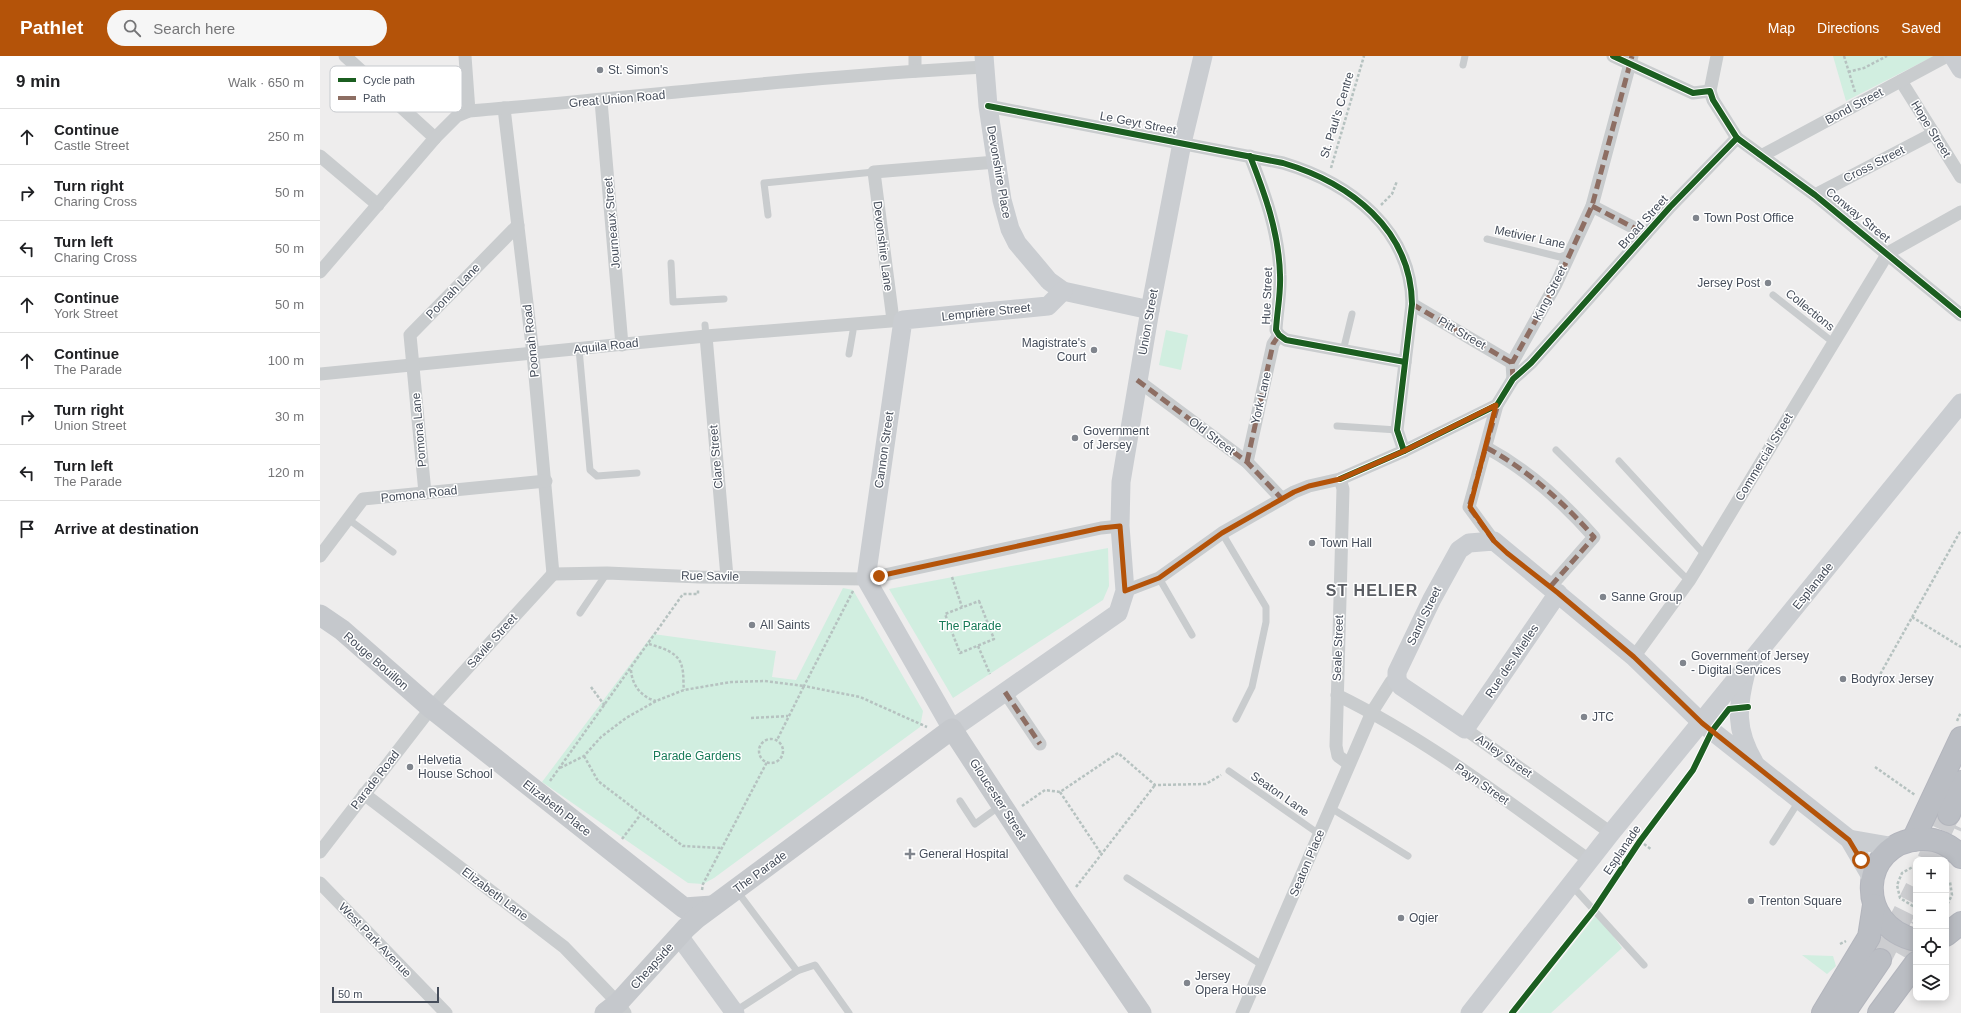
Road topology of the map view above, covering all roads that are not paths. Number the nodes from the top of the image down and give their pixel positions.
1 (345, 56) edge
2 (465, 56) edge
3 (915, 56) edge
4 (1203, 56) edge
5 (1465, 56) edge
6 (1613, 56) edge
7 (1717, 56) edge
8 (1947, 56) edge
9 (1953, 56) edge
10 (1631, 60) edge
11 (984, 61) edge
12 (1463, 65) dead end
13 (356, 66) edge
14 (1961, 69) edge
15 (915, 70) junction
16 (1902, 81) junction
17 (1710, 91) junction
18 (601, 101) junction
19 (988, 106) junction
20 (504, 108) junction
21 (469, 111) junction
22 (406, 112) edge
23 (1934, 133) junction
24 (435, 138) junction
25 (1737, 138) junction
26 (1182, 143) junction
27 (320, 156) edge
28 (1250, 156) junction
29 (1761, 156) junction
30 (996, 162) junction
31 (874, 172) junction
32 (1961, 177) edge
33 (1815, 195) junction
34 (378, 205) junction
35 (1592, 206) junction
36 (1961, 212) edge
37 (768, 215) dead end
38 (518, 225) junction
39 (1646, 234) junction
40 (1487, 239) dead end
41 (1888, 253) junction
42 (1569, 257) junction
43 (671, 263) dead end
44 (320, 272) edge
45 (1063, 291) junction
46 (1773, 294) dead end
47 (724, 299) dead end
48 (1412, 304) junction
49 (1150, 310) junction
50 (1352, 314) dead end
51 (1961, 315) edge
52 (898, 320) junction
53 (852, 324) junction
54 (706, 331) junction
55 (1283, 338) junction
56 (622, 344) junction
57 (1834, 344) junction
58 (579, 349) junction
59 (1343, 351) junction
60 (533, 354) junction
61 (849, 354) dead end
62 (1405, 362) junction
63 (1512, 363) junction
64 (413, 366) junction
65 (320, 374) edge
66 (1513, 379) junction
67 (1137, 380) junction
68 (1961, 403) edge
69 (1496, 405) junction
70 (1337, 426) dead end
71 (1397, 430) junction
72 (1487, 448) junction
73 (1556, 450) dead end
74 (1404, 451) junction
75 (1619, 461) dead end
76 (1247, 462) junction
77 (637, 473) dead end
78 (1340, 479) junction
79 (546, 481) junction
80 (425, 493) junction
81 (1282, 499) junction
82 (348, 519) junction
83 (1120, 526) junction
84 (1222, 533) junction
85 (1494, 541) junction
86 (393, 552) dead end
87 (1705, 555) junction
88 (320, 556) edge
89 (607, 573) junction
90 (554, 574) junction
91 (727, 577) junction
92 (1159, 578) junction
93 (866, 579) junction
94 (1689, 581) junction
95 (1554, 590) junction
96 (1125, 591) junction
97 (580, 614) dead end
98 (320, 615) edge
99 (1192, 635) dead end
100 (1634, 657) junction
101 (1747, 668) junction
102 (1397, 680) junction
103 (1005, 692) junction
104 (1337, 694) junction
105 (431, 708) junction
106 (1372, 712) junction
107 (1236, 719) dead end
108 (1702, 723) junction
109 (952, 729) junction
110 (1465, 729) junction
111 (1961, 738) edge
112 (1040, 744) dead end
113 (1350, 764) junction
114 (1758, 768) junction
115 (1229, 771) road end
116 (1961, 782) edge
117 (364, 794) junction
118 (960, 801) dead end
119 (1799, 801) junction
120 (1331, 808) junction
121 (1005, 810) junction
122 (1949, 814) tunnel mouth
123 (1611, 833) junction
124 (1319, 834) junction
125 (1849, 840) junction
126 (1773, 842) dead end
127 (1904, 843) junction
128 (320, 852) edge
129 (1408, 856) dead end
130 (1961, 857) edge
131 (1590, 860) junction
132 (1127, 878) dead end
133 (1873, 880) junction
134 (320, 883) edge
135 (1570, 885) junction
136 (736, 890) junction
137 (1874, 905) junction
138 (692, 919) junction
139 (1913, 940) edge
140 (1644, 965) dead end
141 (1915, 965) tunnel mouth
142 (1262, 966) junction
143 (797, 971) junction
144 (616, 1010) edge
145 (734, 1012) edge
146 (1138, 1012) edge
147 (446, 1013) edge
148 (849, 1013) edge
149 (1242, 1013) edge
150 (1470, 1013) edge
151 (1823, 1013) edge
152 (1844, 1013) edge
153 (1862, 1013) edge
154 (1879, 1013) edge

1 - 13 street
2 - 21 street
3 - 15 street
4 - 26 main road, Union Street
5 - 12 lane
6 - 10 street
7 - 17 street
8 - 16 street, Bond Street
9 - 14 main road
10 - 17 street
10 - 35 street, King Street
11 - 15 street, Great Union Road
11 - 19 main road, Devonshire Place
15 - 18 street, Great Union Road
16 - 23 street, Hope Street
16 - 29 street, Bond Street
17 - 25 street
18 - 20 street, Great Union Road
18 - 56 street, Journeaux Street
19 - 26 street, Le Geyt Street
19 - 30 main road, Devonshire Place
20 - 21 street, Great Union Road
20 - 38 street, Poonah Road
21 - 24 street, Great Union Road
22 - 24 street
23 - 32 street, Hope Street
23 - 33 street, Cross Street
24 - 34 street, Great Union Road
25 - 29 street, Conway Street
25 - 39 street, Broad Street
26 - 28 street, Le Geyt Street
26 - 49 main road, Union Street
27 - 34 street
28 - 48 street, Le Geyt Street
28 - 55 street, Hue Street
29 - 33 street, Conway Street
30 - 31 street
30 - 45 main road, Devonshire Place
31 - 37 lane
31 - 52 street, Devonshire Lane
33 - 41 street, Conway Street
34 - 44 street, Great Union Road
35 - 39 street
35 - 42 street, King Street
36 - 41 street
38 - 60 street, Poonah Road
38 - 64 street, Poonah Lane
39 - 66 street, Broad Street
40 - 42 lane, Metivier Lane
41 - 51 street, Conway Street
41 - 57 street, Commercial Street
42 - 63 street, King Street
43 - 47 lane
45 - 49 main road
45 - 52 main road, Lemprière Street
46 - 57 lane, Collections
48 - 62 street, Le Geyt Street
48 - 63 street, Pitt Street
49 - 67 main road, Union Street
50 - 59 lane
52 - 53 street, Aquila Road
52 - 93 main road, Cannon Street
53 - 54 street, Aquila Road
53 - 61 lane
54 - 56 street, Aquila Road
54 - 91 street, Clare Street
55 - 59 street
55 - 76 street, York Lane
56 - 58 street, Aquila Road
57 - 87 street, Commercial Street
58 - 60 street, Aquila Road
58 - 77 lane
59 - 62 street
60 - 64 street, Aquila Road
60 - 79 street, Poonah Road
62 - 71 street, Le Geyt Street
63 - 66 street
64 - 65 street, Aquila Road
64 - 80 street, Pomona Lane
66 - 69 street, Broad Street
67 - 76 street, Old Street
67 - 83 main road, Union Street
68 - 101 main road, Esplanade
69 - 72 street
69 - 74 street
70 - 71 lane
71 - 74 street
72 - 85 street
72 - 95 street
73 - 94 lane
74 - 78 street
75 - 87 lane
76 - 81 street, Old Street
78 - 81 street
78 - 104 street, Seale Street
79 - 80 street, Pomona Road
79 - 90 street, Poonah Road
80 - 82 street, Pomona Road
81 - 84 street
82 - 86 lane
82 - 88 street, Pomona Road
83 - 93 street
83 - 96 main road, Union Street
84 - 92 street
84 - 107 lane
85 - 95 main road
85 - 102 main road, Sand Street
87 - 94 street, Commercial Street
89 - 90 street, Rue Savile
89 - 91 street, Rue Savile
89 - 97 lane
90 - 105 street, Savile Street
91 - 93 street, Rue Savile
92 - 96 street
92 - 99 lane
93 - 109 main road, Gloucester Street
94 - 100 street, Commercial Street
95 - 100 main road
95 - 110 main road, Rue des Mielles
96 - 103 main road, The Parade
98 - 105 main road, Rouge Bouillon
100 - 108 main road
101 - 108 main road, Esplanade
101 - 114 main road
102 - 106 street, Sand Street
102 - 110 main road, Anley Street
103 - 109 main road, The Parade
103 - 112 street
104 - 106 street, Payn Street
104 - 113 street, Seale Street
105 - 117 street, Parade Road
105 - 138 main road, Elizabeth Place
106 - 113 street, Seaton Place
106 - 131 street, Payn Street
108 - 114 main road
108 - 123 main road, Esplanade
109 - 121 main road, Gloucester Street
109 - 136 main road, The Parade
110 - 123 street, Anley Street
111 - 127 highway
113 - 120 street, Seaton Place
114 - 119 main road
115 - 124 lane, Seaton Lane
116 - 122 highway
117 - 128 street, Parade Road
117 - 144 street, Elizabeth Lane
118 - 121 lane
119 - 125 main road
119 - 126 lane
120 - 124 street, Seaton Place
120 - 129 lane
121 - 146 main road, Gloucester Street
123 - 131 main road, Esplanade
124 - 142 street, Seaton Place
125 - 127 main road
125 - 133 main road
127 - 130 highway
127 - 133 highway
131 - 135 main road, Esplanade
132 - 142 lane
133 - 137 highway
134 - 147 street, West Park Avenue
135 - 140 lane
135 - 150 main road, Esplanade
136 - 138 main road, The Parade
136 - 143 lane
137 - 139 highway
137 - 151 highway
138 - 144 main road, Cheapside
138 - 145 main road
141 - 154 highway
142 - 149 street, Seaton Place
143 - 145 lane
143 - 148 lane
152 - 153 highway

